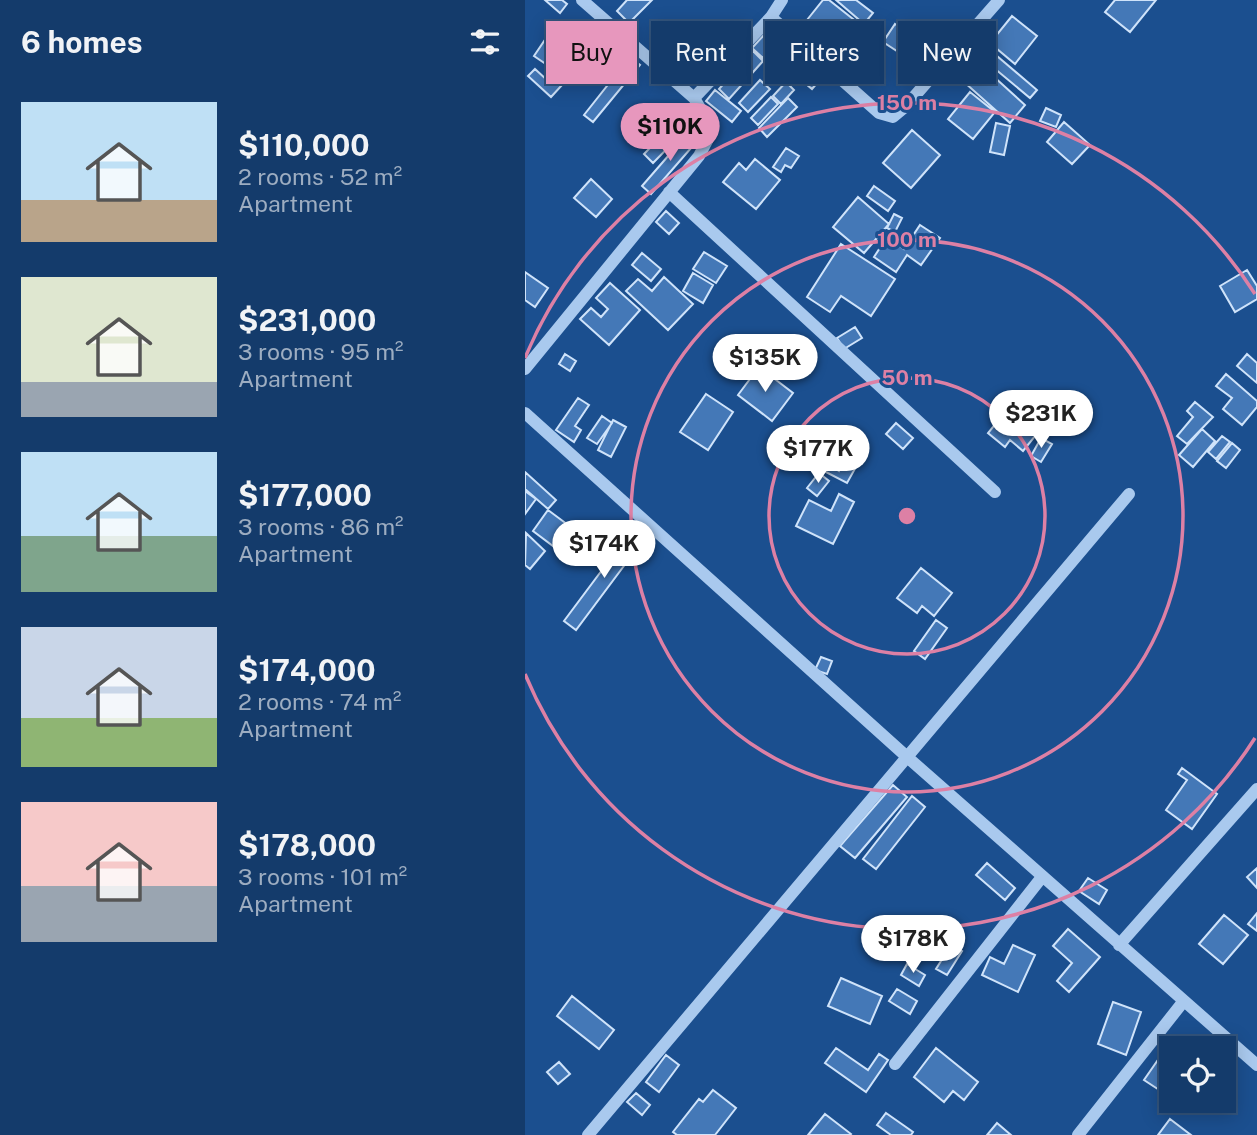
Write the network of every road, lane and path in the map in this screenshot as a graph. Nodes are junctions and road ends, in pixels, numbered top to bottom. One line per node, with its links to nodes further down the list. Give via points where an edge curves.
1 (582, 0): 5 (street)
2 (782, 0): 4 (street)
3 (999, 0): 4 (street, via 893,117 879,113)
4 (771, 17): 5 (street)
5 (694, 98): 6 (street, via 709,123 709,137)
6 (669, 192): 7 (street); 9 (street)
7 (525, 369)
8 (525, 413): 11 (street)
9 (995, 492)
10 (1129, 494): 11 (street)
11 (906, 756): 13 (street); 18 (street)
12 (1257, 789): 14 (street)
13 (1042, 877): 14 (street); 16 (street)
14 (1119, 945): 15 (street)
15 (1183, 1002): 17 (street); 19 (street)
16 (895, 1065)
17 (1257, 1065)
18 (588, 1135)
19 (1077, 1135)

